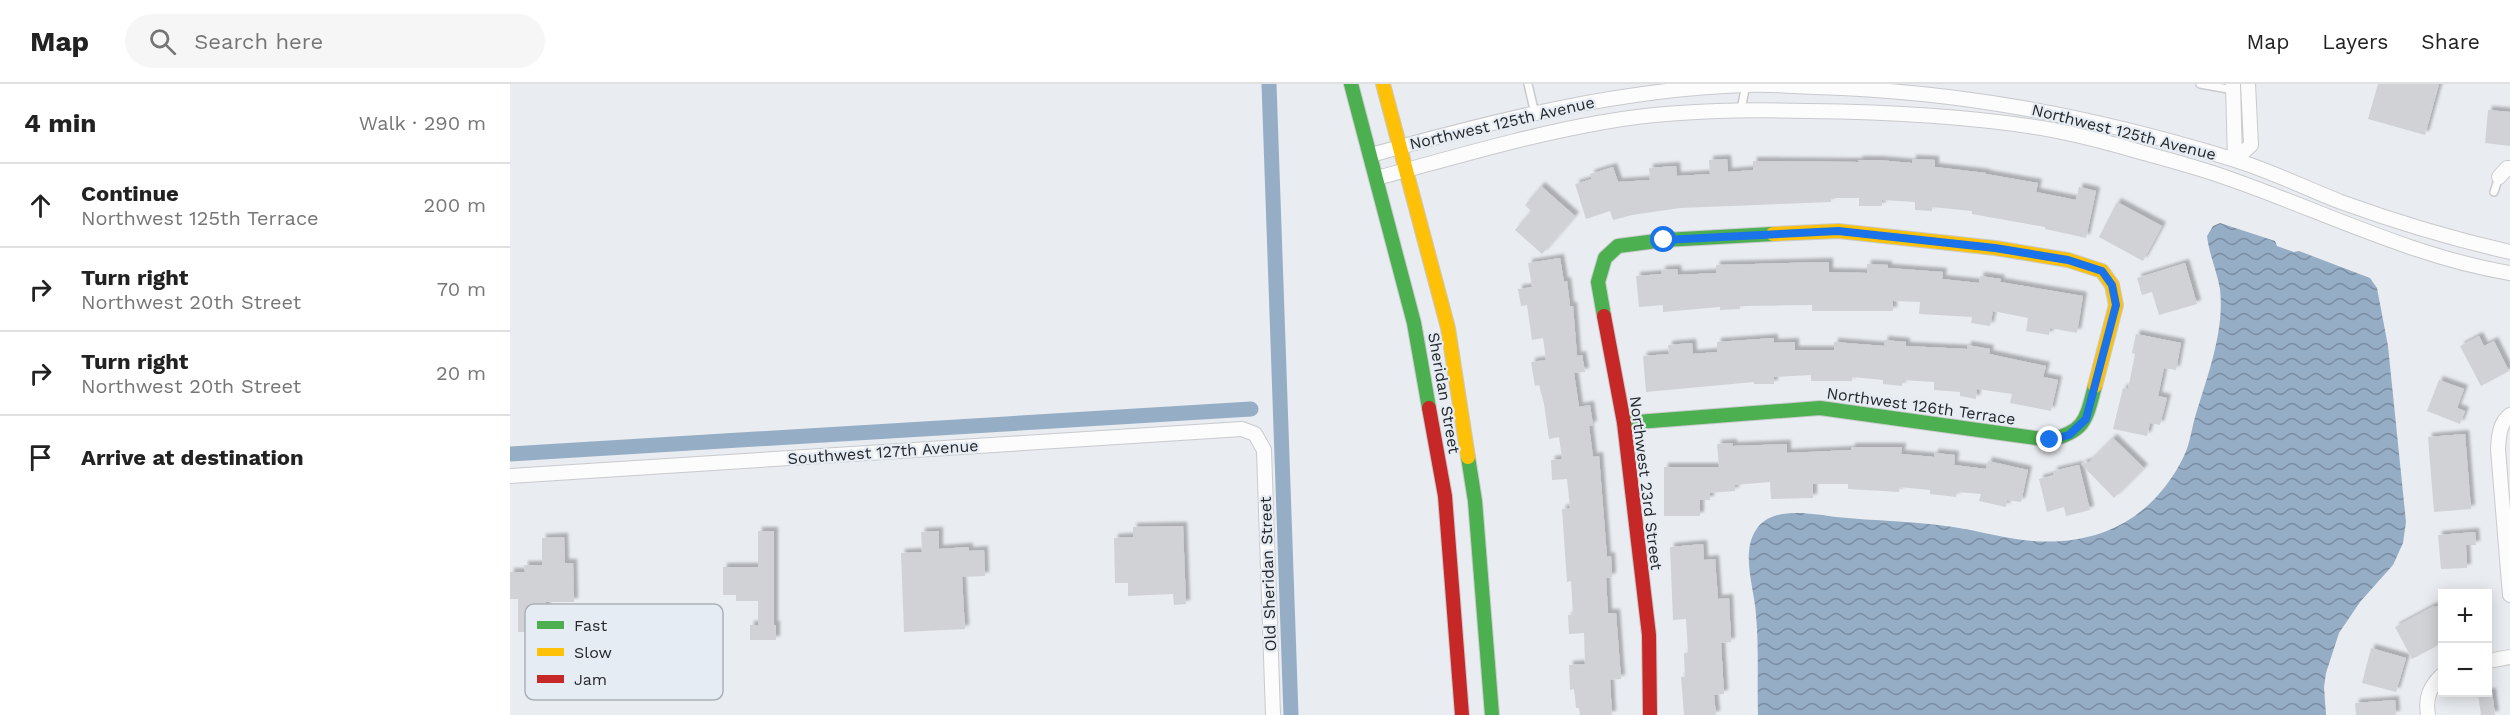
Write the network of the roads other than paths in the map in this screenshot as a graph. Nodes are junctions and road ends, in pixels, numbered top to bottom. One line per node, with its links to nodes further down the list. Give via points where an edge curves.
1 (1351, 84): 11 (street, Sheridan Street)
2 (1383, 84): 10 (street, Sheridan Street)
3 (1528, 84): 9 (lane)
4 (1746, 84): 8 (lane); 9 (street, Northwest 125th Avenue, via 1602,100); 12 (street, Northwest 125th Avenue, via 1883,89 1966,98 2052,112)
5 (2200, 84): 6 (lane)
6 (2233, 87): 7 (lane); 12 (street)
7 (2248, 88): 12 (street, via 2251,145)
8 (1741, 109): 13 (street, Northwest 125th Avenue, via 1605,121); 16 (street, Northwest 125th Avenue, via 1883,112 2053,130)
9 (1535, 114): 10 (street, Northwest 125th Avenue)
10 (1401, 147): 11 (street, Northwest 125th Avenue); 13 (street, Sheridan Street)
11 (1371, 155): 15 (street, Sheridan Street)
12 (2235, 160): 16 (lane); 18 (street, Northwest 125th Avenue, via 2422,229)
13 (1407, 170): 15 (street, Northwest 125th Avenue); 31 (street, Sheridan Street, via 1448,328 1475,501)
14 (2504, 172): 17 (lane)
15 (1377, 178): 30 (street, Sheridan Street, via 1414,323 1445,496)
16 (2232, 179): 19 (street, Northwest 125th Avenue, via 2395,241)
17 (2494, 192)
18 (2510, 252)
19 (2510, 273)
20 (2508, 417): 25 (street, via 2499,432 2498,449)
21 (1624, 423): 23 (street, Northwest 126th Terrace, via 1820,408 2050,440); 23 (street, Northwest 23rd Street, via 1598,282 1605,258 1618,246 1838,231 1995,248 2068,260 2102,271 2112,285 2116,305 2086,419); 32 (street, Northwest 23rd Street, via 1649,635)
22 (1255, 434): 24 (street, Southwest 127th Avenue, via 1242,429); 29 (street, Old Sheridan Street, via 1264,450)
23 (2069, 435)
24 (510, 476)
25 (2510, 596)
26 (2510, 657): 27 (street)
27 (2492, 660)
28 (2438, 679): 33 (street, via 2430,687)
29 (1273, 715)
30 (1462, 715)
31 (1492, 715)
32 (1650, 715)
33 (2428, 715)

